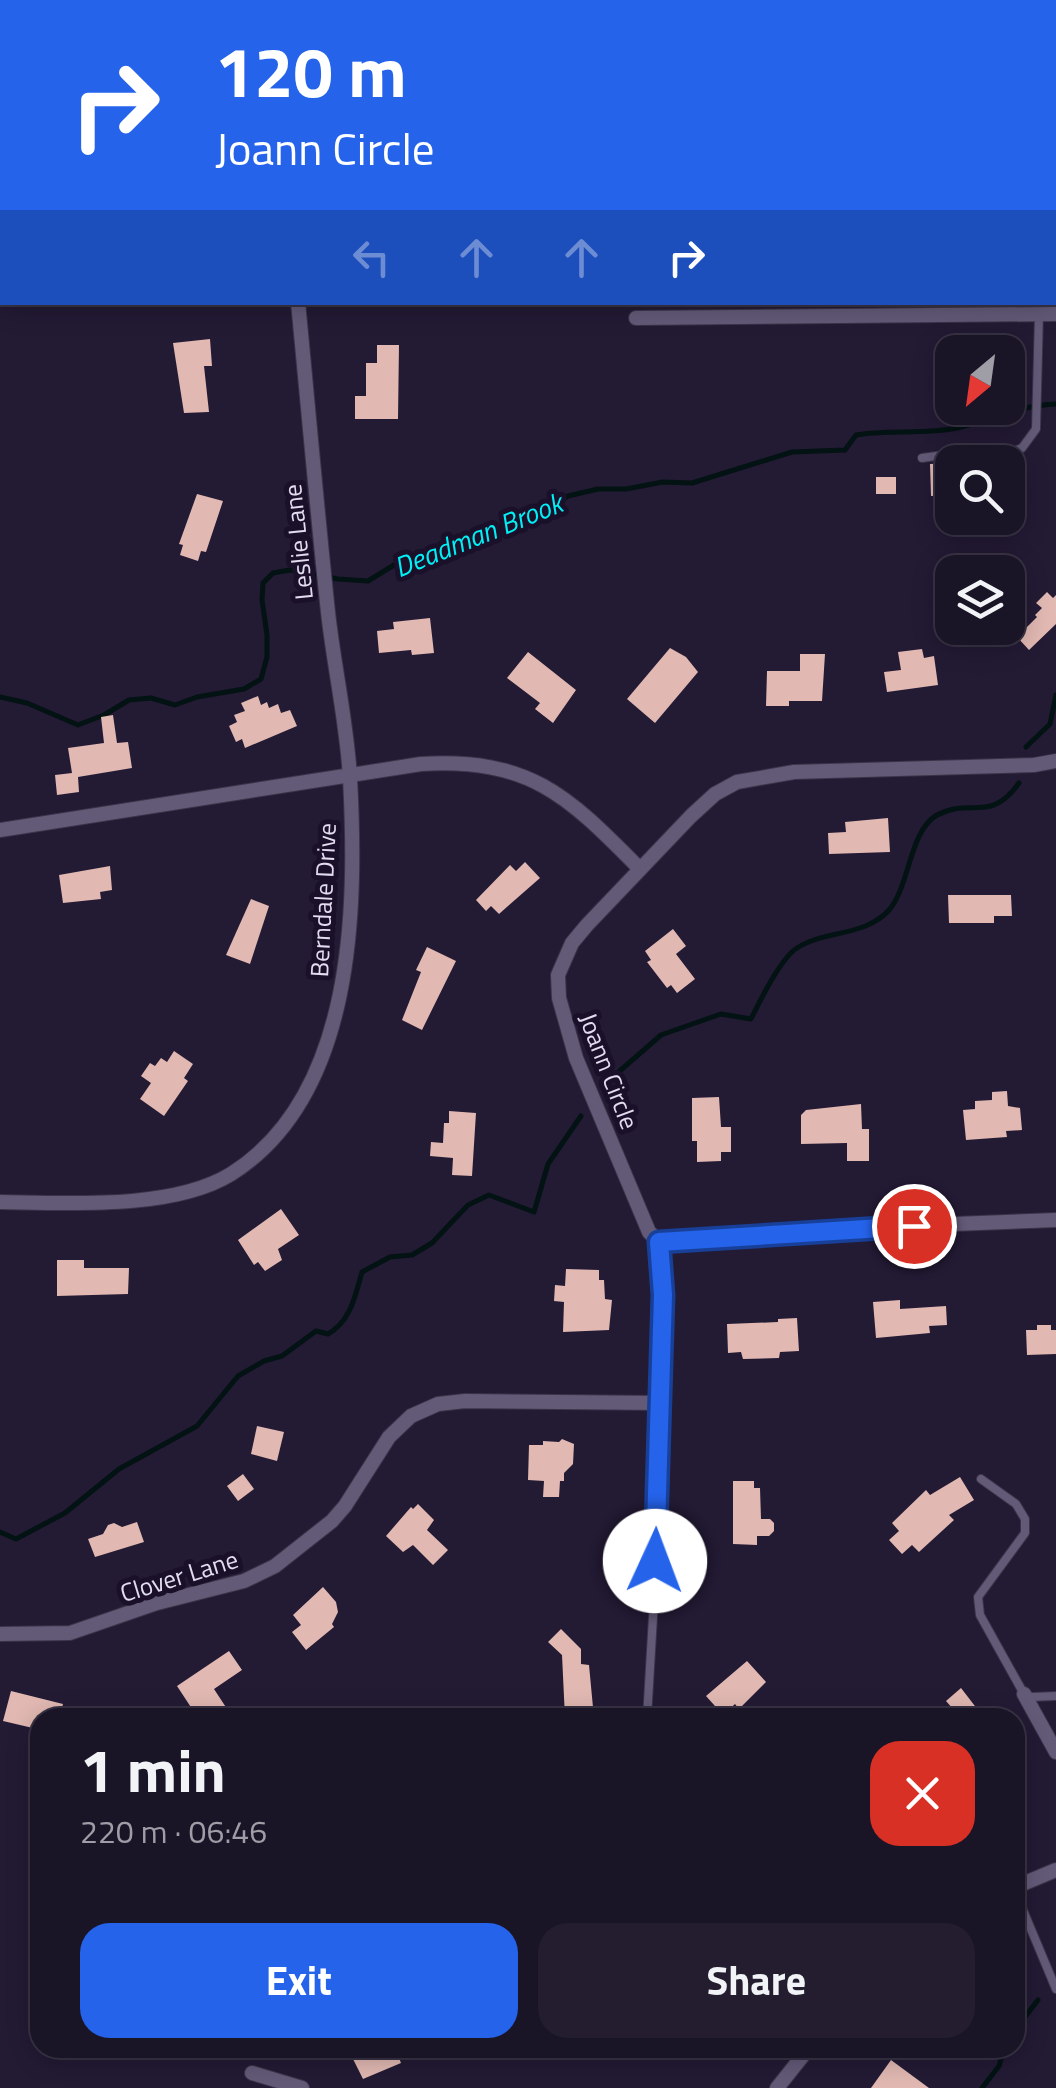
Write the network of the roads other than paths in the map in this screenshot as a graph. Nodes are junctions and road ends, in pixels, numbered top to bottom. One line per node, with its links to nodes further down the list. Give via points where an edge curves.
1 (298, 305): 7 (street, Leslie Lane)
2 (1039, 314): 3 (street); 4 (street); 5 (lane, via 1036,429 1022,448 994,458)
3 (1056, 314)
4 (636, 318)
5 (922, 458)
6 (1056, 760): 9 (street, Joann Circle, via 758,776 715,794)
7 (350, 776): 8 (street); 9 (street, via 461,762 524,775 580,810); 10 (street, Berndale Drive, via 346,970 311,1082 275,1137 230,1174 180,1192 91,1204)
8 (0, 830)
9 (638, 867): 12 (street, Joann Circle, via 572,943 558,975 559,998 576,1058 649,1232)
10 (0, 1202)
11 (1056, 1220): 12 (street)
12 (659, 1242): 13 (street)
13 (660, 1403): 15 (street); 16 (street, Clover Lane, via 438,1404 411,1416 389,1437 346,1506 275,1566 70,1633)
14 (981, 1479): 17 (lane, via 1016,1504 1025,1520 1025,1533 978,1605)
15 (654, 1600): 19 (lane)
16 (0, 1634)
17 (1024, 1694): 18 (lane); 20 (street)
18 (1056, 1696)
19 (648, 1708)
20 (1056, 1752)
21 (1056, 1870): 22 (street)
22 (1025, 1884)
23 (1025, 1914): 24 (lane)
24 (1056, 1990)
25 (801, 2058): 28 (street)
26 (252, 2073): 27 (street)
27 (302, 2088)
28 (777, 2088)

